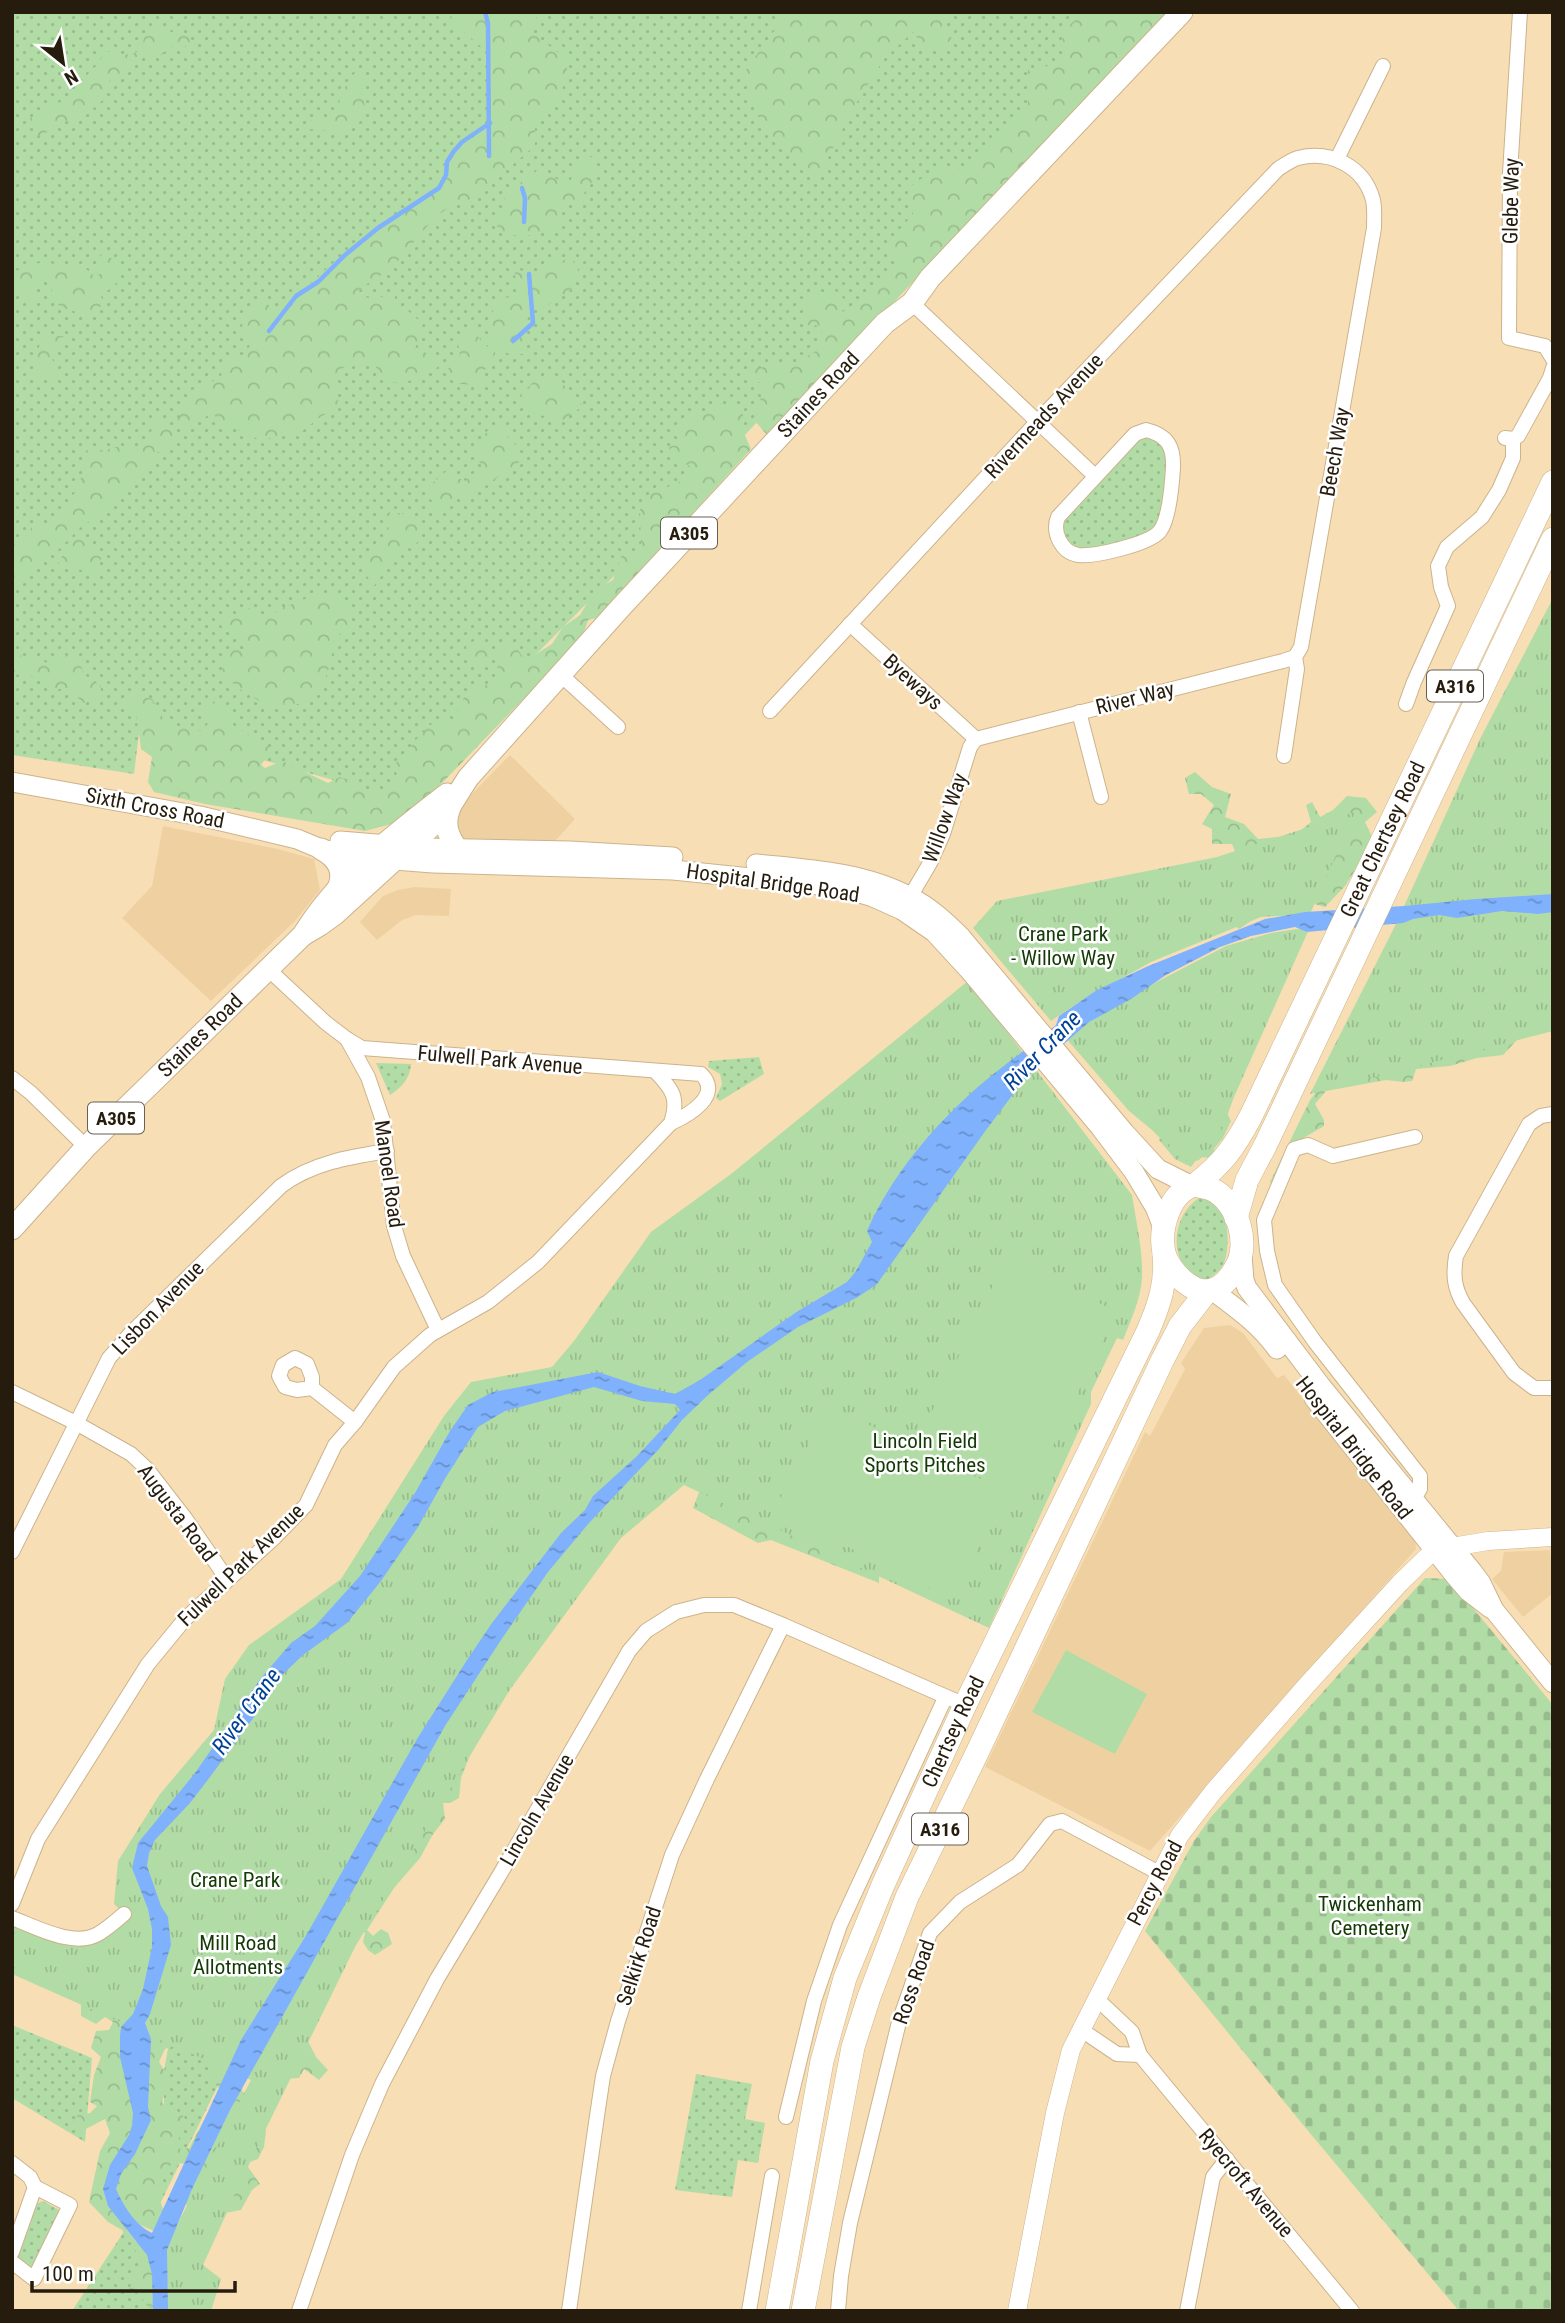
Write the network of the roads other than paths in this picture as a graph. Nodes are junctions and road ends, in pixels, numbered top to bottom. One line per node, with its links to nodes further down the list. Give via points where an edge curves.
1 (1182, 12): 5 (main road, Staines Road / A305, via 948,258)
2 (1520, 12): 6 (street, Glebe Way, via 1510,173 1509,338 1545,346)
3 (1383, 65): 4 (street)
4 (1337, 159): 8 (street, Rivermeads Avenue, via 1316,155 1295,159 1278,169); 13 (street, Beech Way, via 1364,181 1372,198 1374,228 1301,647)
5 (912, 303): 8 (street); 14 (main road, Staines Road / A305, via 884,323)
6 (1553, 359)
7 (1553, 368): 15 (street, via 1518,436 1509,438 1513,458 1499,490 1482,517 1447,547 1438,566 1448,606)
8 (1038, 421): 9 (street); 12 (street, Rivermeads Avenue)
9 (1095, 476): 9 (street, via 1135,434 1146,430 1168,440 1173,469 1159,533 1131,546 1083,555 1066,550 1058,538 1058,517)
10 (1553, 482): 43 (highway, Great Chertsey Road / A316, via 1234,1147)
11 (1553, 539): 44 (highway, Great Chertsey Road / A316, via 1247,1180)
12 (850, 624): 16 (street, Rivermeads Avenue); 19 (street, Byeways)
13 (1295, 656): 17 (street, River Way); 20 (street, Beech Way)
14 (561, 675): 18 (street); 22 (main road, Staines Road / A305)
15 (1406, 705)
16 (769, 710)
17 (1079, 712): 19 (street, River Way); 23 (street)
18 (618, 727)
19 (975, 739): 31 (street, Willow Way, via 943,834)
20 (1284, 756)
21 (12, 782): 25 (main road, Sixth Cross Road, via 200,816)
22 (463, 783): 24 (main road, Staines Road / A305); 28 (main road, Staines Road / A305)
23 (1101, 797)
24 (451, 805): 27 (main road, via 446,827); 28 (main road, Staines Road / A305)
25 (297, 839): 26 (main road, Sixth Cross Road); 28 (main road, Sixth Cross Road)
26 (321, 849): 28 (main road, Sixth Cross Road); 30 (main road, via 340,867)
27 (458, 850): 28 (main road, Hospital Bridge Road); 29 (main road, Hospital Bridge Road)
28 (388, 853): 29 (main road, Hospital Bridge Road); 30 (main road, Staines Road / A305); 32 (main road, Staines Road / A305, via 334,915)
29 (570, 858): 31 (main road, Hospital Bridge Road, via 839,887)
30 (338, 888): 32 (main road, Staines Road / A305)
31 (906, 903): 35 (main road, Hospital Bridge Road, via 974,965)
32 (303, 935): 33 (main road, Staines Road / A305)
33 (268, 969): 34 (street, Manoel Road); 41 (main road, Staines Road / A305)
34 (347, 1039): 36 (street, Fulwell Park Avenue, via 362,1048); 42 (street, Manoel Road, via 377,1100)
35 (1064, 1071): 43 (main road, Hospital Bridge Road, via 1158,1169); 46 (main road, Hospital Bridge Road, via 1141,1181)
36 (656, 1072): 39 (street, via 674,1096); 39 (street, Fulwell Park Avenue, via 701,1074 710,1089 707,1097)
37 (12, 1078): 41 (street)
38 (1553, 1114): 54 (street, via 1529,1124 1456,1256 1453,1275 1463,1303 1514,1373 1534,1388)
39 (671, 1123): 50 (street, Fulwell Park Avenue, via 538,1262 488,1302)
40 (1415, 1137): 51 (street, via 1333,1156 1308,1144 1294,1149 1264,1220 1267,1251 1275,1286)
41 (86, 1147): 45 (main road, Staines Road / A305)
42 (387, 1151): 50 (street, Manoel Road, via 394,1226 403,1256); 57 (street, Lisbon Avenue, via 315,1167 281,1186 109,1358)
43 (1193, 1186): 44 (highway, A316, via 1211,1189 1226,1200); 46 (highway, A316, via 1172,1203)
44 (1236, 1218): 48 (highway, A316)
45 (12, 1229)
46 (1164, 1230): 47 (highway, A316)
47 (1164, 1254): 49 (highway, via 1179,1278); 65 (highway, Chertsey Road / A316, via 1163,1289 1148,1331)
48 (1242, 1255): 49 (highway, A316, via 1225,1282); 52 (main road, Hospital Bridge Road, via 1247,1288)
49 (1209, 1291): 52 (main road, Hospital Bridge Road, via 1237,1308); 84 (highway, Chertsey Road / A316, via 1180,1326 1162,1362 907,1896 853,2048)
50 (438, 1329): 56 (street, Fulwell Park Avenue, via 394,1367)
51 (1315, 1342): 52 (street, Hospital Bridge Road); 58 (street, Hospital Bridge Road, via 1420,1476)
52 (1292, 1359): 58 (main road, Hospital Bridge Road); 60 (main road, Hospital Bridge Road)
53 (312, 1388): 56 (street)
54 (1553, 1388)
55 (12, 1392): 57 (street, Augusta Road)
56 (355, 1422): 62 (street, Fulwell Park Avenue, via 335,1445 306,1505)
57 (76, 1423): 61 (street, Lisbon Avenue); 62 (street, Augusta Road, via 131,1454 147,1469)
58 (1414, 1499): 60 (main road, Hospital Bridge Road)
59 (1553, 1538): 60 (street)
60 (1443, 1548): 64 (main road, Hospital Bridge Road, via 1468,1591 1494,1610); 66 (street, Percy Road, via 1400,1583 1213,1793 1180,1835)
61 (12, 1552)
62 (227, 1579): 67 (street, Fulwell Park Avenue, via 185,1619 148,1664 38,1839)
63 (783, 1625): 65 (street, Lincoln Avenue); 80 (street, Lincoln Avenue, via 734,1605 704,1605 676,1612 646,1631 629,1651 437,1979 382,2084 352,2155); 81 (street, Selkirk Road, via 672,1855 618,2021 603,2076)
64 (1553, 1683)
65 (955, 1701): 73 (street, Chertsey Road, via 840,1925 814,2001); 83 (highway, Chertsey Road / A316, via 845,1978 822,2061)
66 (1159, 1873): 70 (street, Percy Road); 85 (street, Ross Road, via 1062,1821 1050,1824 1018,1865 960,1902 930,1933 899,2022 850,2223)
67 (12, 1904)
68 (124, 1914): 69 (street, via 84,1940)
69 (12, 1918)
70 (1096, 1998): 71 (street, Percy Road); 72 (street, Ryecroft Avenue, via 1132,2032)
71 (1080, 2029): 72 (street, via 1117,2054); 86 (street, Percy Road, via 1061,2085)
72 (1140, 2055): 74 (street, Ryecroft Avenue)
73 (786, 2117)
74 (1227, 2159): 87 (street, via 1213,2177); 88 (street, Ryecroft Avenue)
75 (12, 2163): 77 (street)
76 (772, 2176): 82 (street)
77 (35, 2187): 78 (street); 79 (street, via 70,2205 34,2279)
78 (12, 2252)
79 (12, 2262)
80 (299, 2311)
81 (569, 2311)
82 (749, 2311)
83 (777, 2311)
84 (803, 2311)
85 (838, 2311)
86 (1017, 2311)
87 (1187, 2311)
88 (1352, 2311)

